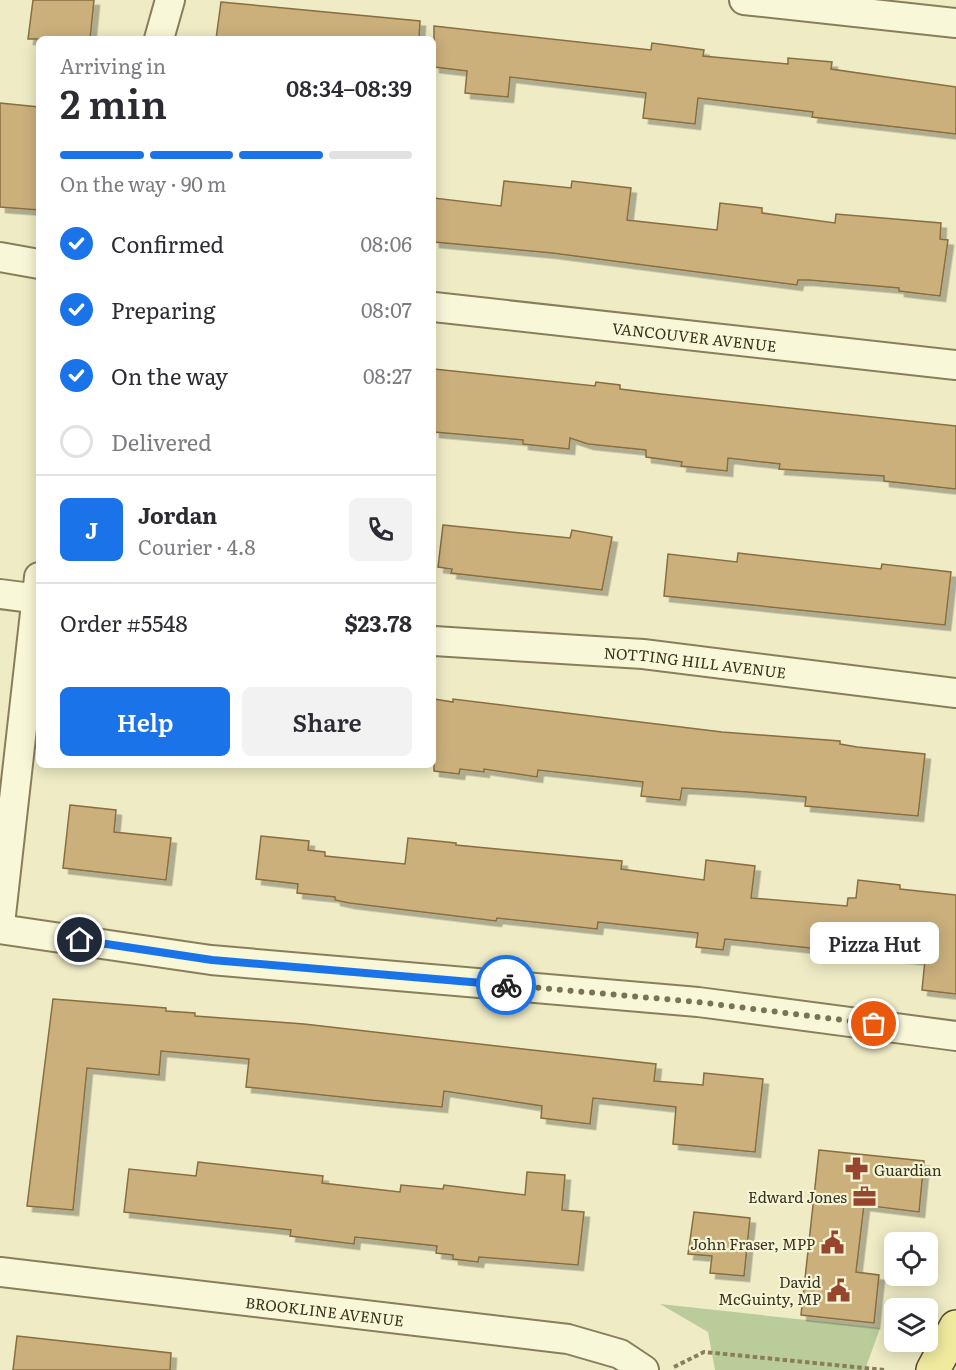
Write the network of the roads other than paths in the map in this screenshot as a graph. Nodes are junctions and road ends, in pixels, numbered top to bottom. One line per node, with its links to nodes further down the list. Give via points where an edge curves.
1 (170, 0): 4 (street)
2 (744, 0): 3 (street)
3 (956, 22)
4 (160, 36)
5 (0, 257): 6 (street)
6 (36, 263)
7 (436, 307): 8 (street, VANCOUVER AVENUE)
8 (956, 365)
9 (36, 591): 10 (street)
10 (0, 594)
11 (36, 609): 14 (street)
12 (436, 641): 13 (street, NOTTING HILL AVENUE, via 644,654)
13 (956, 693)
14 (0, 924)
15 (0, 928): 16 (street, via 212,960 698,1002)
16 (956, 1036)
17 (0, 1272): 19 (street, BROOKLINE AVENUE, via 568,1339 620,1354)
18 (956, 1327): 20 (main road)
19 (644, 1370)
20 (933, 1370)

